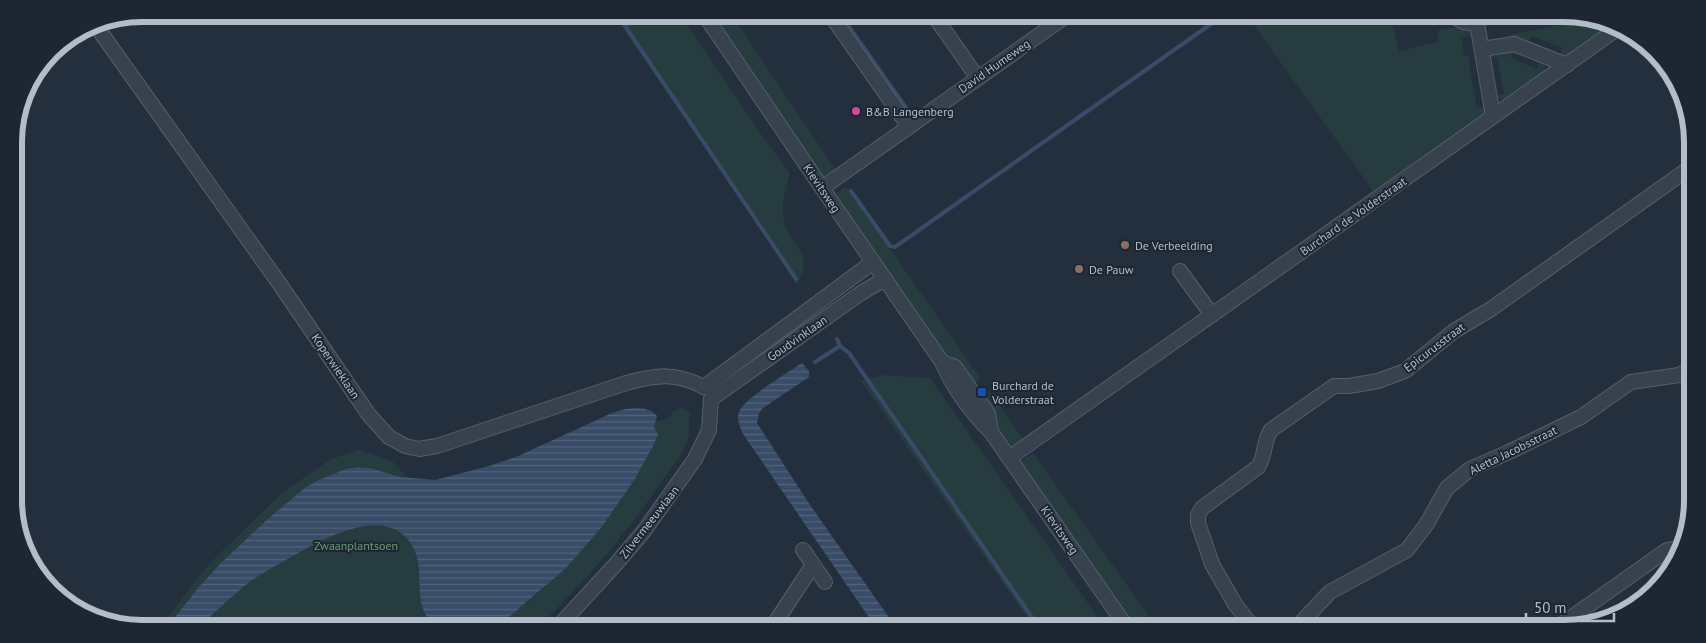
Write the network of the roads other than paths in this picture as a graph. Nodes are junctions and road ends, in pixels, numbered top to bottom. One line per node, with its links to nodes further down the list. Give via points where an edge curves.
1 (709, 22): 14 (street, Kievitsweg)
2 (836, 22): 12 (street)
3 (939, 22): 10 (street)
4 (1057, 22): 10 (street, David Humeweg)
5 (1479, 22): 8 (street)
6 (100, 31): 20 (street, Koperwieklaan, via 369,415 389,437 412,448 437,446 655,376 690,380)
7 (1612, 33): 9 (street, Burchard de Volderstraat)
8 (1482, 50): 9 (street, via 1514,44); 11 (street)
9 (1566, 65): 11 (street, Burchard de Volderstraat)
10 (977, 77): 12 (street, David Humeweg)
11 (1493, 116): 18 (street, Burchard de Volderstraat)
12 (909, 127): 14 (street, David Humeweg)
13 (1684, 172): 29 (street, Epicurusstraat, via 1491,309 1454,331 1404,371 1378,380 1334,386 1272,430 1267,436 1258,467 1202,508 1198,515 1212,564)
14 (822, 188): 15 (street, Kievitsweg)
15 (873, 262): 17 (street, Kievitsweg); 20 (street, Goudvinklaan)
16 (1180, 271): 18 (street)
17 (884, 278): 20 (street, Goudvinklaan); 21 (street, Kievitsweg, via 980,421)
18 (1212, 315): 21 (street, Burchard de Volderstraat)
19 (1684, 372): 30 (street, Aletta Jacobsstraat, via 1631,382 1581,417 1470,469 1448,488 1407,550 1330,592)
20 (708, 393): 26 (street, Zilvermeeuwlaan, via 709,430 704,444 644,531)
21 (1009, 458): 28 (street, Kievitsweg)
22 (1673, 549): 31 (street)
23 (803, 550): 24 (street)
24 (813, 565): 25 (street); 27 (street)
25 (825, 582)
26 (564, 620)
27 (777, 620)
28 (1122, 620)
29 (1247, 620)
30 (1304, 620)
31 (1568, 620)

